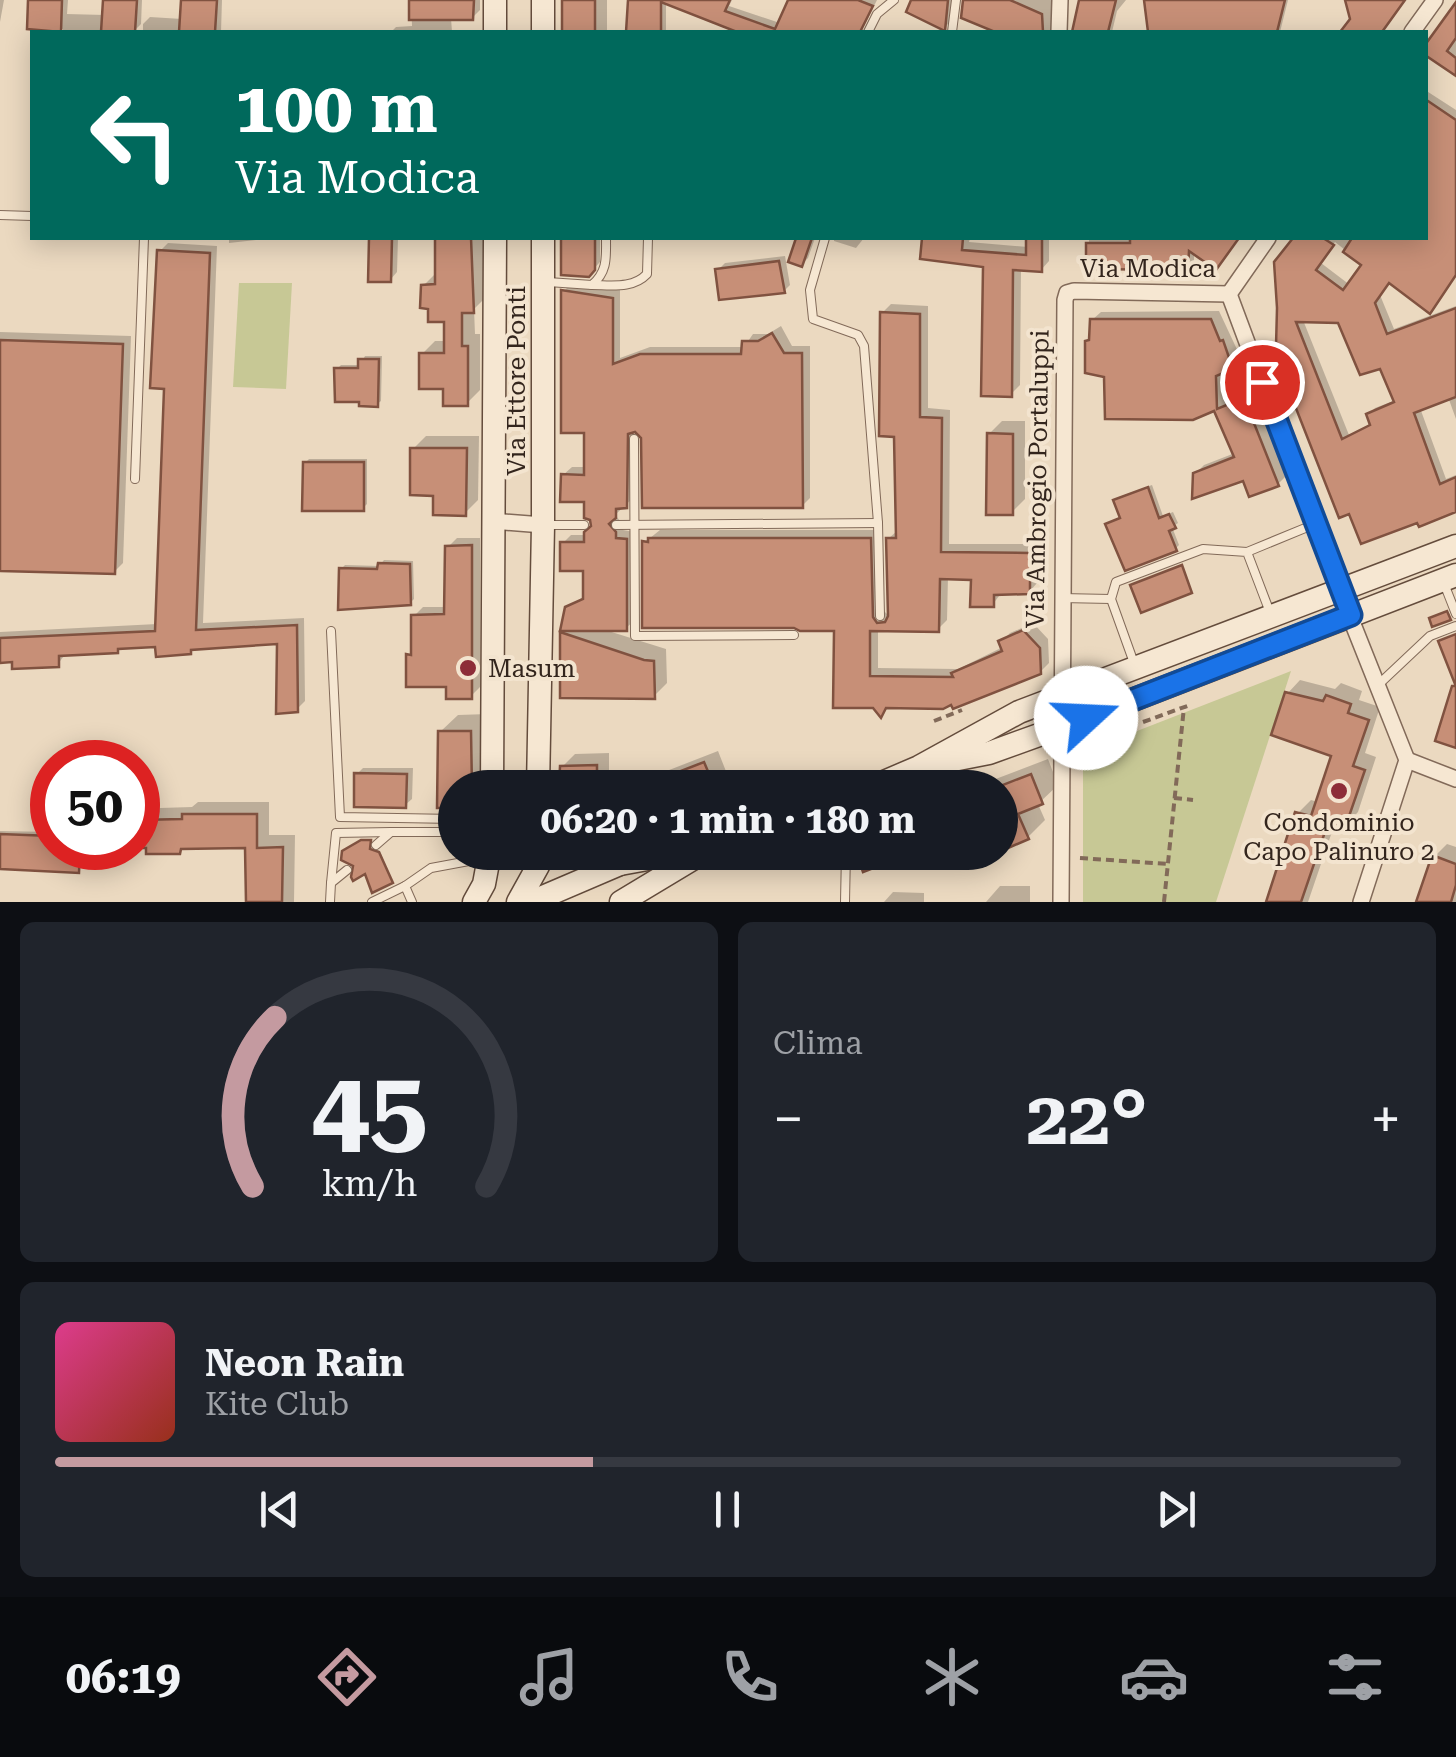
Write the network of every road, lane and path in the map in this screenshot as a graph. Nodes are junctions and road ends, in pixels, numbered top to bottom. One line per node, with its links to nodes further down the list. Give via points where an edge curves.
1 (495, 0): 7 (main road)
2 (543, 0): 8 (main road)
3 (894, 0): 9 (lane)
4 (956, 0): 10 (lane)
5 (1060, 0): 11 (street)
6 (1435, 0): 12 (street)
7 (495, 30)
8 (544, 30)
9 (869, 30)
10 (952, 30)
11 (1060, 30)
12 (1413, 30)
13 (0, 215): 14 (lane)
14 (30, 216)
15 (144, 240): 27 (lane)
16 (495, 240): 28 (main road, Via Ettore Ponti)
17 (544, 240): 22 (main road, Via Ettore Ponti)
18 (606, 240): 23 (lane, via 605,267)
19 (648, 240): 23 (lane, via 647,274 640,281)
20 (824, 240): 29 (lane, via 810,290 813,319 858,334 864,346)
21 (1267, 240): 25 (street, Via Modica)
22 (543, 282): 23 (lane); 30 (main road, Via Ettore Ponti)
23 (592, 285)
24 (1067, 293): 25 (street, Via Modica); 39 (street, Via Ambrogio Portaluppi)
25 (1229, 294): 34 (street, Via Modica)
26 (634, 439): 33 (lane)
27 (135, 479)
28 (492, 522): 30 (street); 57 (main road, Via Ettore Ponti)
29 (878, 523): 33 (lane); 44 (lane)
30 (544, 524): 31 (lane); 58 (main road, Via Ettore Ponti)
31 (584, 524)
32 (616, 524): 33 (lane)
33 (634, 524): 47 (lane, via 635,636)
34 (1316, 524): 36 (lane); 38 (street, Via Modica)
35 (1456, 546): 38 (main road)
36 (1247, 552): 40 (lane, via 1203,549 1116,582); 42 (lane)
37 (1449, 577): 41 (lane); 43 (main road)
38 (1339, 589): 42 (main road); 43 (street, Via Modica)
39 (1061, 598): 40 (lane); 50 (street, Via Ambrogio Portaluppi)
40 (1111, 599): 48 (lane)
41 (1456, 614)
42 (1271, 615): 48 (main road)
43 (1351, 615): 49 (street, Via Modica); 54 (main road)
44 (880, 616)
45 (1456, 626): 49 (lane, via 1430,636)
46 (332, 631): 63 (lane, via 340,818)
47 (794, 635)
48 (1136, 668): 50 (main road)
49 (1378, 685): 55 (street, Via Modica)
50 (1060, 697): 54 (street, Via Ambrogio Portaluppi); 56 (main road)
51 (962, 710): 52 (path)
52 (934, 721)
53 (1143, 722): 61 (path, via 1187,706)
54 (1061, 726): 56 (main road); 86 (street, Via Ambrogio Portaluppi)
55 (1407, 760): 60 (street); 88 (street)
56 (920, 767): 59 (main road)
57 (492, 770)
58 (538, 770)
59 (913, 770)
60 (1456, 779)
61 (1174, 798): 62 (path); 68 (path)
62 (1193, 800)
63 (438, 819)
64 (391, 832): 65 (lane); 66 (lane); 76 (lane, via 336,833)
65 (438, 832)
66 (376, 845)
67 (1080, 858): 68 (path)
68 (1168, 864): 87 (path)
69 (438, 866): 77 (lane)
70 (346, 870): 76 (lane)
71 (487, 870): 81 (main road)
72 (536, 870): 82 (main road)
73 (606, 870): 83 (main road)
74 (674, 870): 84 (main road)
75 (846, 870): 85 (lane)
76 (332, 883): 78 (lane)
77 (405, 886): 79 (lane); 80 (lane)
78 (330, 902)
79 (372, 902)
80 (412, 902)
81 (474, 902)
82 (518, 902)
83 (531, 902)
84 (621, 902)
85 (845, 902)
86 (1060, 902)
87 (1164, 902)
88 (1361, 902)

